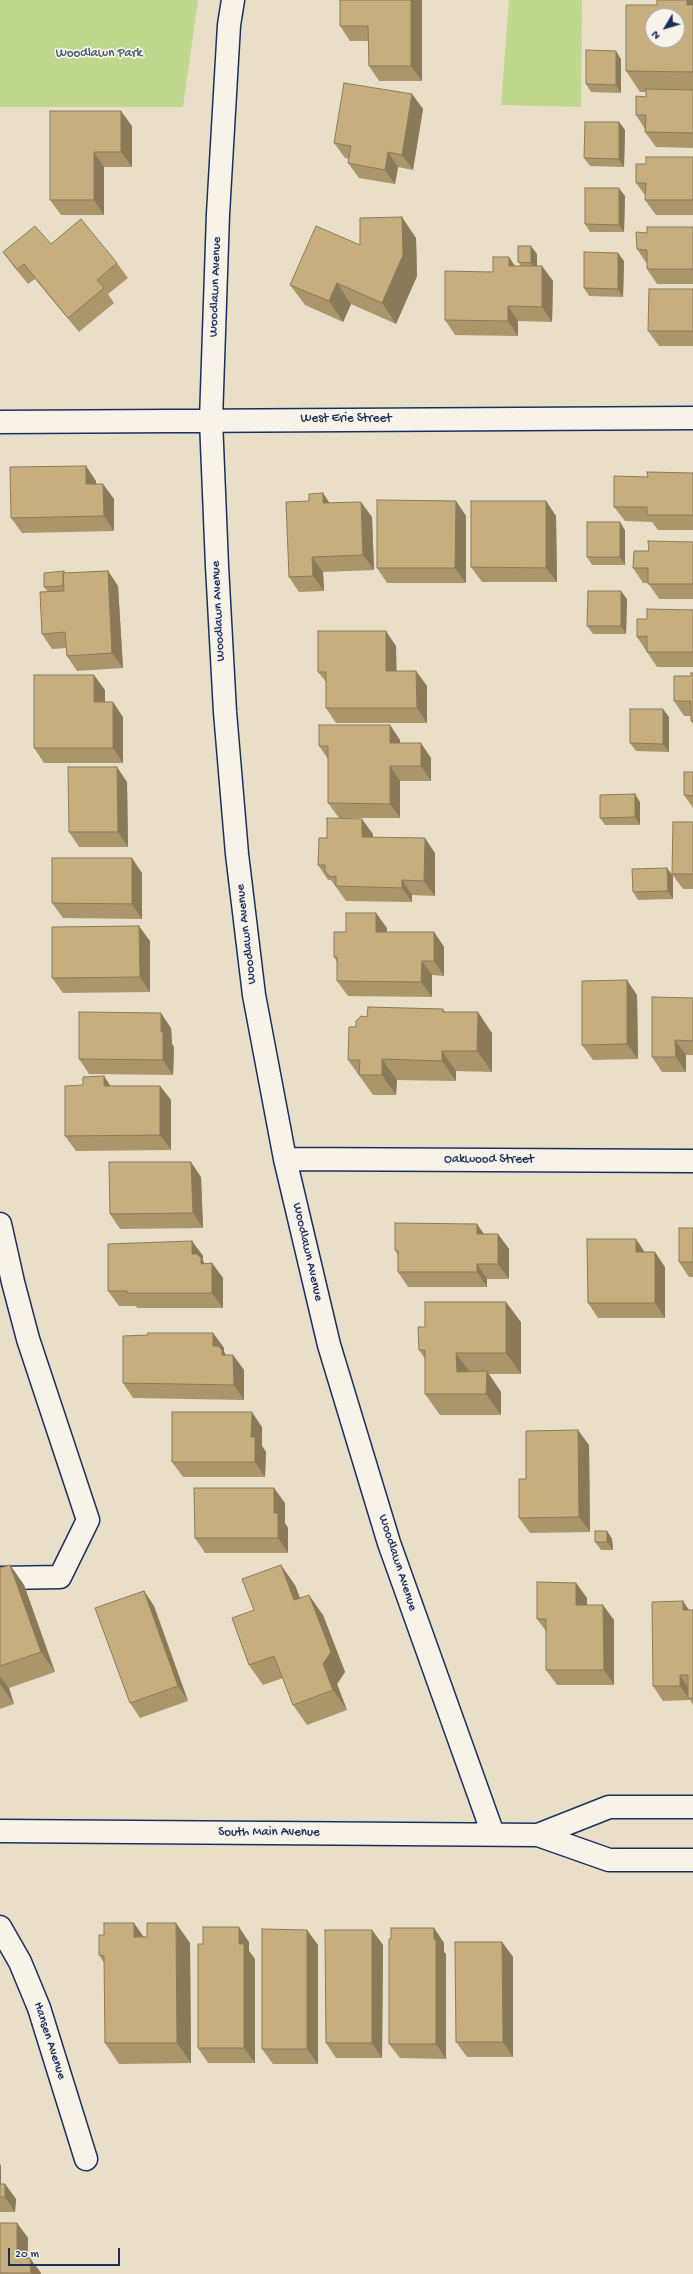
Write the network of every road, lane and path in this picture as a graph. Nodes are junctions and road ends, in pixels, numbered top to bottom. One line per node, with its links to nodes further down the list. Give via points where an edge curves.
1 (233, 0): 3 (street, Woodlawn Avenue, via 229,25 218,214)
2 (693, 418): 3 (street, West Erie Street)
3 (211, 420): 4 (street, West Erie Street); 5 (street, Woodlawn Avenue, via 217,566 237,854 254,995)
4 (0, 422)
5 (285, 1159): 6 (street, Oakwood Street); 11 (street, Woodlawn Avenue, via 329,1344 359,1446 423,1642)
6 (693, 1162)
7 (0, 1224): 8 (street, via 28,1340 88,1520 60,1577)
8 (0, 1578)
9 (693, 1807): 12 (street, South Main Avenue, via 609,1807)
10 (0, 1831): 11 (street, South Main Avenue)
11 (493, 1834): 12 (street, South Main Avenue)
12 (538, 1835): 13 (street, South Main Avenue, via 609,1860)
13 (693, 1860)
14 (0, 1927): 15 (street, Hansen Avenue, via 34,1992)
15 (86, 2159)

